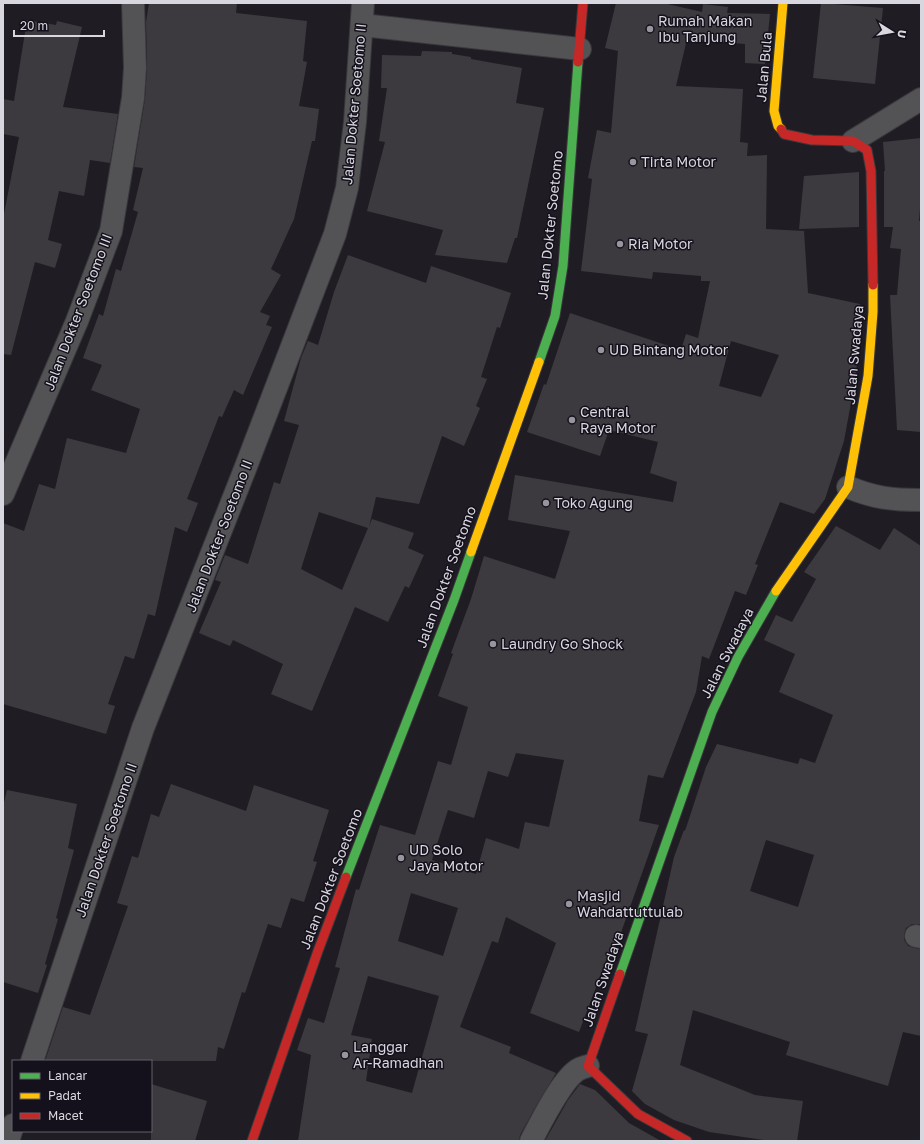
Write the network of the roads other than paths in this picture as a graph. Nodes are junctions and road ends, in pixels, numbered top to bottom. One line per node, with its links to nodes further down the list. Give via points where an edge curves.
1 (134, 3): 10 (street, Jalan Dokter Soetomo III, via 133,98 111,231 77,321)
2 (363, 3): 5 (street, Jalan Dokter Soetomo II)
3 (583, 3): 6 (street, Jalan Dokter Soetomo)
4 (783, 3): 8 (street, Jalan Bula, via 774,111 778,126 784,134 812,140)
5 (362, 25): 6 (street); 12 (street, Jalan Dokter Soetomo II, via 347,188 335,234 143,728)
6 (580, 49): 16 (street, Jalan Dokter Soetomo, via 563,266 555,316 454,600 318,951)
7 (921, 99): 8 (street)
8 (853, 141): 9 (street, Jalan Swadaya, via 867,150 871,171 873,312 862,419)
9 (848, 487): 11 (street, via 885,499); 13 (street, Jalan Swadaya, via 776,590 738,657 712,712)
10 (3, 494)
11 (921, 500)
12 (32, 1060)
13 (588, 1066): 17 (street, via 577,1070 569,1078); 18 (street, via 638,1114)
14 (12, 1128): 15 (street)
15 (8, 1141)
16 (252, 1141)
17 (531, 1141)
18 (687, 1141)

